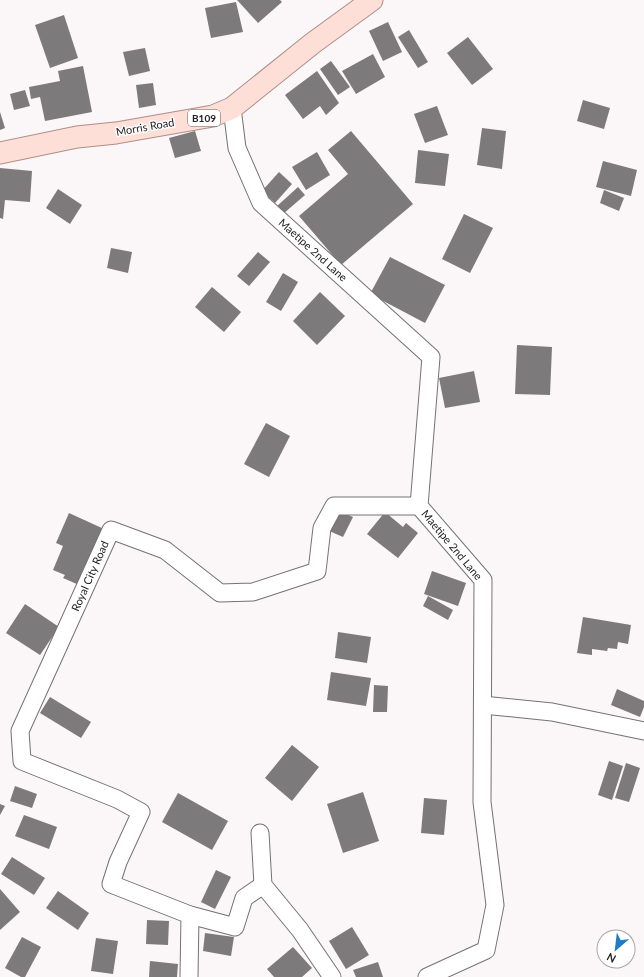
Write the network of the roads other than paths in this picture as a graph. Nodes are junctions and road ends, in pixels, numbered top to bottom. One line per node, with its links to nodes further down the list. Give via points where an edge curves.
1 (372, 0): 2 (main road, Morris Road / B109)
2 (232, 108): 3 (main road, Morris Road / B109, via 213,116 77,137); 4 (street, Maetipe 2nd Lane, via 236,148 261,203 431,357)
3 (0, 153)
4 (419, 506): 5 (street, Maetipe 2nd Lane, via 483,580); 9 (street, Royal City Road, via 334,506 322,528 317,571 253,592 220,593 165,550 111,530 20,731 22,761 117,799 141,812 111,884)
5 (483, 705): 6 (street, via 552,712); 12 (street, Maetipe 2nd Lane, via 482,802 495,905 486,950)
6 (644, 731)
7 (260, 833): 8 (street)
8 (263, 885): 9 (street, via 244,898 235,927); 11 (street, via 300,930)
9 (190, 915): 10 (street)
10 (189, 977)
11 (332, 977)
12 (427, 977)

